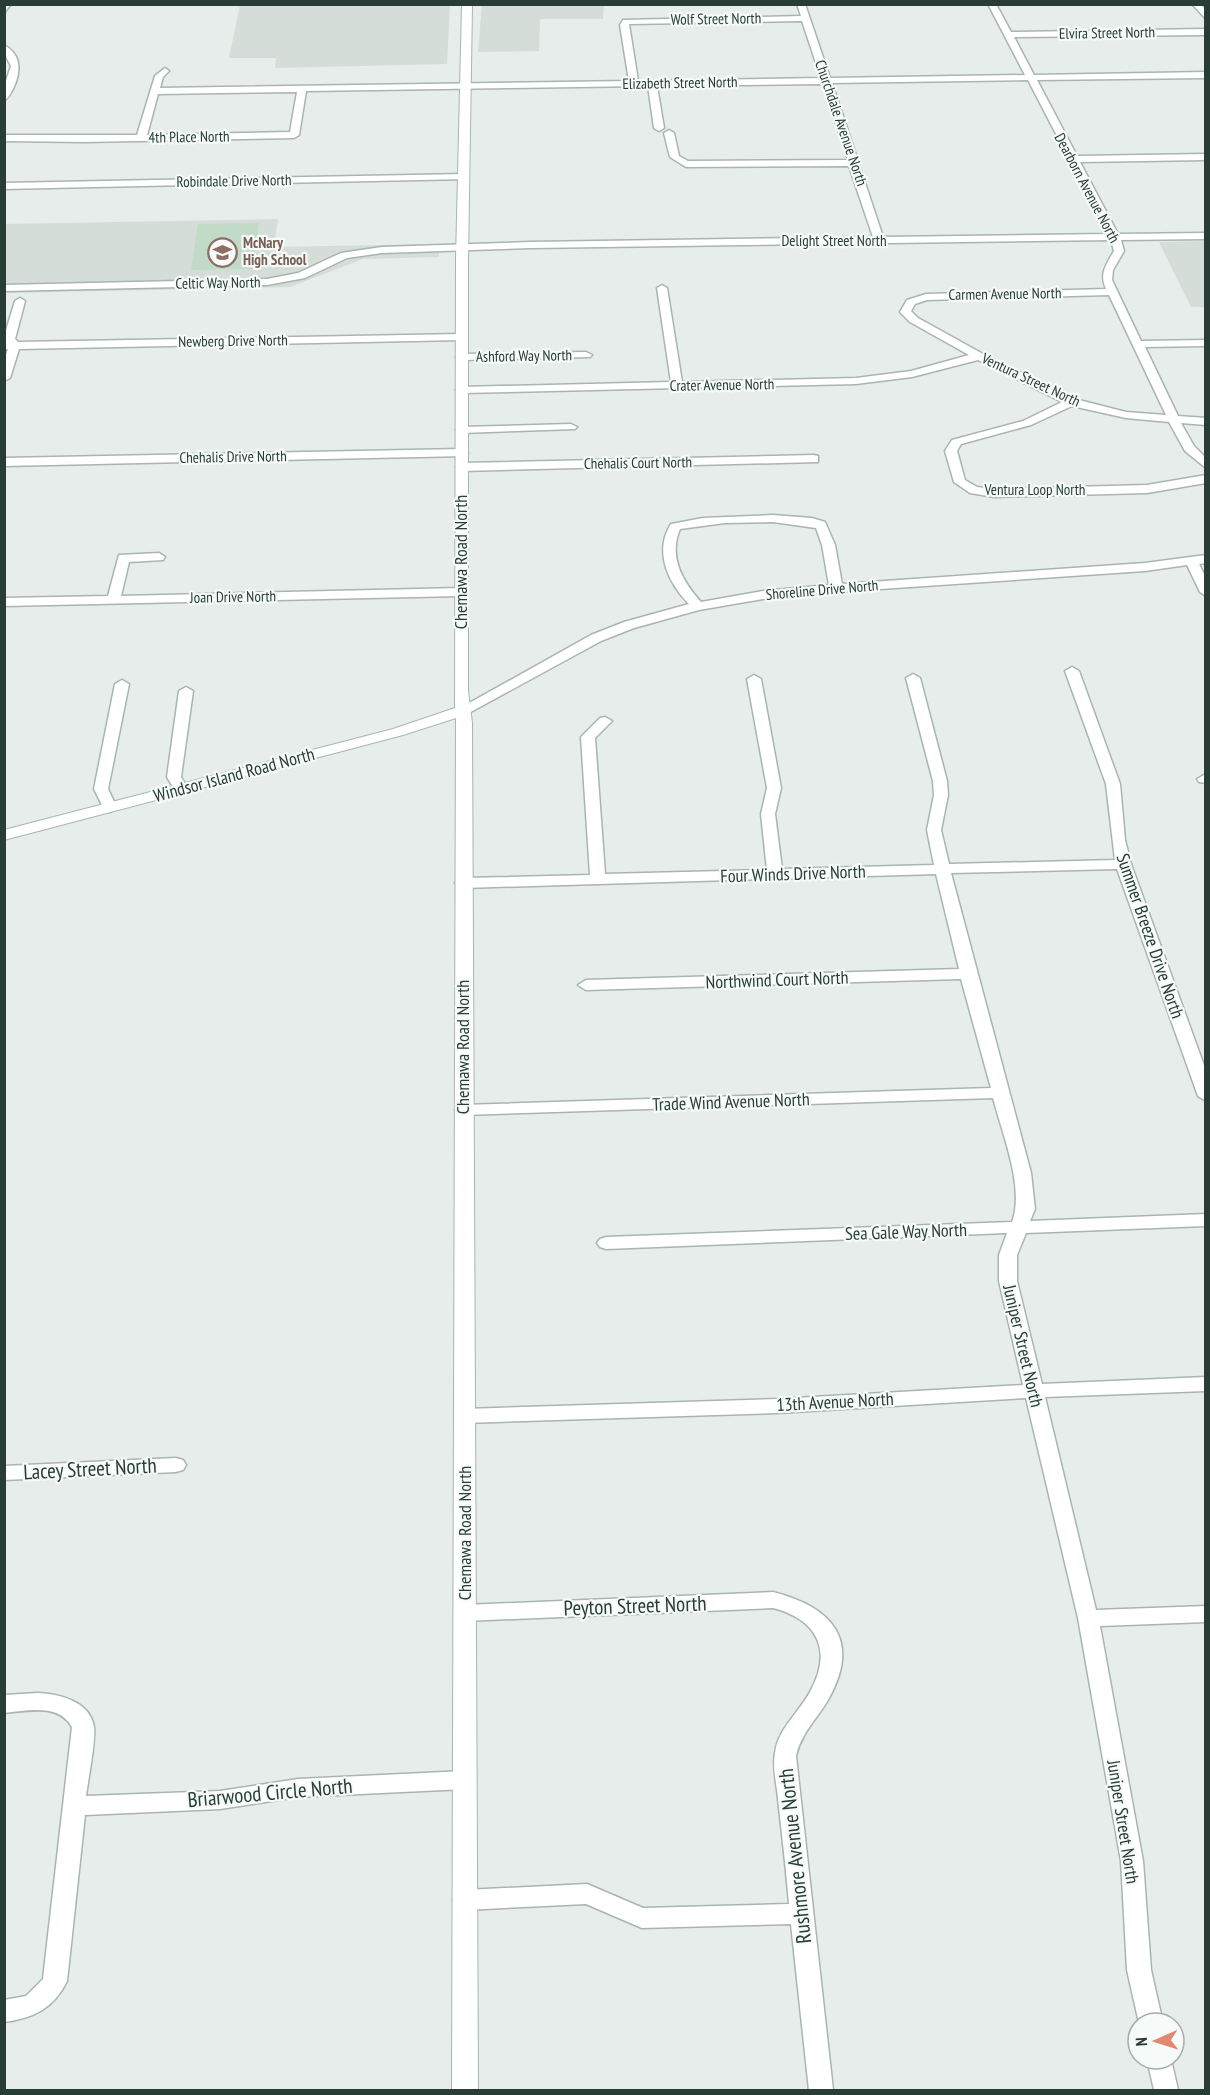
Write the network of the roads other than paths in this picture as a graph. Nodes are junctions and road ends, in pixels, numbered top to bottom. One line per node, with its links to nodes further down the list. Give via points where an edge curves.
1 (7, 4): 6 (street)
2 (467, 4): 18 (street, Chemawa Road North)
3 (801, 4): 8 (street, Churchdale Avenue North)
4 (992, 4): 10 (street, Dearborn Avenue North)
5 (1196, 4): 7 (street)
6 (4, 11)
7 (1206, 17)
8 (806, 18): 15 (street, Churchdale Avenue North); 16 (street, Wolf Street North, via 626,22)
9 (1206, 32): 10 (street, Elvira Street North)
10 (1008, 35): 14 (street, Dearborn Avenue North)
11 (4, 47): 21 (street, via 17,63)
12 (165, 71): 20 (street)
13 (1206, 75): 14 (street, Elizabeth Street North)
14 (1030, 78): 15 (street, Elizabeth Street North); 27 (street, Dearborn Avenue North)
15 (826, 80): 17 (street, Elizabeth Street North); 28 (street, Churchdale Avenue North)
16 (634, 83): 17 (street, Elizabeth Street North); 18 (street, Elizabeth Street North)
17 (652, 83): 22 (street)
18 (464, 86): 19 (street, Elizabeth Street North); 29 (street, Chemawa Road North)
19 (302, 89): 20 (street, Elizabeth Street North); 25 (street, 4th Place North, via 294,135)
20 (154, 91): 25 (street)
21 (4, 98)
22 (659, 128)
23 (669, 133): 28 (street, via 675,157 695,165)
24 (4, 138): 25 (street, 4th Place North)
25 (141, 138)
26 (1206, 157): 27 (street)
27 (1072, 159): 32 (street, Dearborn Avenue North)
28 (855, 163): 33 (street, Churchdale Avenue North)
29 (464, 177): 30 (street, Robindale Drive North); 34 (street, Chemawa Road North)
30 (4, 186)
31 (1206, 236): 32 (street, Delight Street North)
32 (1115, 238): 33 (street, Delight Street North); 37 (street, Dearborn Avenue North, via 1119,251 1107,280)
33 (879, 241): 34 (street, Delight Street North)
34 (463, 248): 35 (street, Celtic Way North, via 356,253 300,276 267,282); 40 (street, Chemawa Road North)
35 (4, 288)
36 (662, 288): 48 (street)
37 (1113, 292): 39 (street, Carmen Avenue North, via 926,297 911,302); 42 (street, Dearborn Avenue North)
38 (20, 301): 43 (street)
39 (905, 312): 45 (street, Ventura Street North)
40 (462, 337): 43 (street, Newberg Drive North); 46 (street, Chemawa Road North)
41 (1206, 342): 42 (street)
42 (1138, 344): 51 (street, Dearborn Avenue North)
43 (10, 346): 47 (street)
44 (586, 355): 46 (street, Ashford Way North)
45 (979, 356): 48 (street, Crater Avenue North, via 872,380); 50 (street, Ventura Street North)
46 (462, 357): 49 (street, Chemawa Road North)
47 (4, 378)
48 (677, 386): 49 (street, Crater Avenue North)
49 (462, 390): 54 (street, Chemawa Road North)
50 (1071, 402): 51 (street, Ventura Street North, via 1126,415); 60 (street, Ventura Loop North, via 1027,423 956,442 951,451 960,482 974,490 993,493 1148,489)
51 (1174, 419): 52 (street, Ventura Street North); 58 (street, Dearborn Avenue North, via 1189,448)
52 (1206, 422)
53 (571, 427): 54 (street)
54 (462, 430): 55 (street, Chemawa Road North)
55 (462, 453): 57 (street, Chehalis Drive North); 59 (street, Chemawa Road North)
56 (814, 459): 59 (street, Chehalis Court North)
57 (4, 462)
58 (1206, 465)
59 (462, 467): 65 (street, Chemawa Road North)
60 (1206, 479)
61 (159, 557): 67 (street, via 123,558)
62 (1206, 559): 63 (street, Shoreline Drive North)
63 (1191, 561): 64 (street, Shoreline Drive North); 66 (street)
64 (836, 588): 69 (street, Shoreline Drive North); 69 (street, via 825,531 813,521 694,520 675,526 670,538 674,574)
65 (461, 592): 67 (street, Joan Drive North); 75 (street, Chemawa Road North)
66 (1206, 592)
67 (114, 600): 68 (street, Joan Drive North)
68 (4, 602)
69 (698, 606): 75 (street, Shoreline Drive North, via 596,638)
70 (1072, 671): 80 (street, Summer Breeze Drive North, via 1113,784)
71 (912, 678): 81 (street, Juniper Street North, via 940,781 934,830)
72 (754, 679): 82 (street, via 774,788 768,814)
73 (123, 684): 78 (street, via 101,789)
74 (186, 691): 77 (street, via 174,777)
75 (462, 711): 77 (street, Windsor Island Road North, via 398,732); 84 (street, Chemawa Road North)
76 (605, 721): 83 (street, via 588,737)
77 (181, 789): 78 (street, Windsor Island Road North)
78 (110, 808): 79 (street, Windsor Island Road North)
79 (4, 835)
80 (1124, 864): 81 (street, Four Winds Drive North); 88 (street, Summer Breeze Drive North)
81 (942, 869): 82 (street, Four Winds Drive North); 85 (street, Juniper Street North)
82 (775, 874): 83 (street, Four Winds Drive North)
83 (598, 879): 84 (street, Four Winds Drive North)
84 (463, 883): 89 (street, Chemawa Road North)
85 (968, 974): 86 (street, Northwind Court North); 87 (street, Juniper Street North)
86 (586, 985)
87 (1000, 1093): 89 (street, Trade Wind Avenue North); 91 (street, Juniper Street North, via 1022,1173 1026,1209)
88 (1206, 1096)
89 (463, 1110): 95 (street, Chemawa Road North)
90 (1206, 1220): 91 (street, Sea Gale Way North)
91 (1018, 1227): 92 (street, Sea Gale Way North); 94 (street, Juniper Street North, via 1008,1255 1008,1281)
92 (606, 1243)
93 (1206, 1384): 94 (street, 13th Avenue North)
94 (1033, 1390): 95 (street, 13th Avenue North, via 777,1406); 101 (street, Juniper Street North)
95 (465, 1416): 99 (street, Chemawa Road North)
96 (177, 1465): 97 (street, Lacey Street North)
97 (4, 1473)
98 (804, 1608): 99 (street, Peyton Street North, via 773,1600); 106 (street, Rushmore Avenue North, via 826,1631 830,1646 827,1681 793,1731 785,1756)
99 (465, 1613): 103 (street, Chemawa Road North)
100 (1206, 1614): 101 (street)
101 (1089, 1618): 108 (street, Juniper Street North, via 1132,1861 1139,1970)
102 (4, 1704): 104 (street, via 56,1703 69,1706 79,1715 83,1726)
103 (465, 1780): 104 (street, Briarwood Circle North, via 298,1788 220,1800); 105 (street, Chemawa Road North)
104 (75, 1806): 107 (street, via 55,1982 48,1995 35,2004)
105 (465, 1900): 106 (street, via 586,1894 642,1918); 110 (street, Chemawa Road North)
106 (802, 1914): 111 (street, Rushmore Avenue North)
107 (4, 2011)
108 (1148, 2011)
109 (1162, 2071): 112 (street)
110 (465, 2091)
111 (821, 2091)
112 (1166, 2091)

